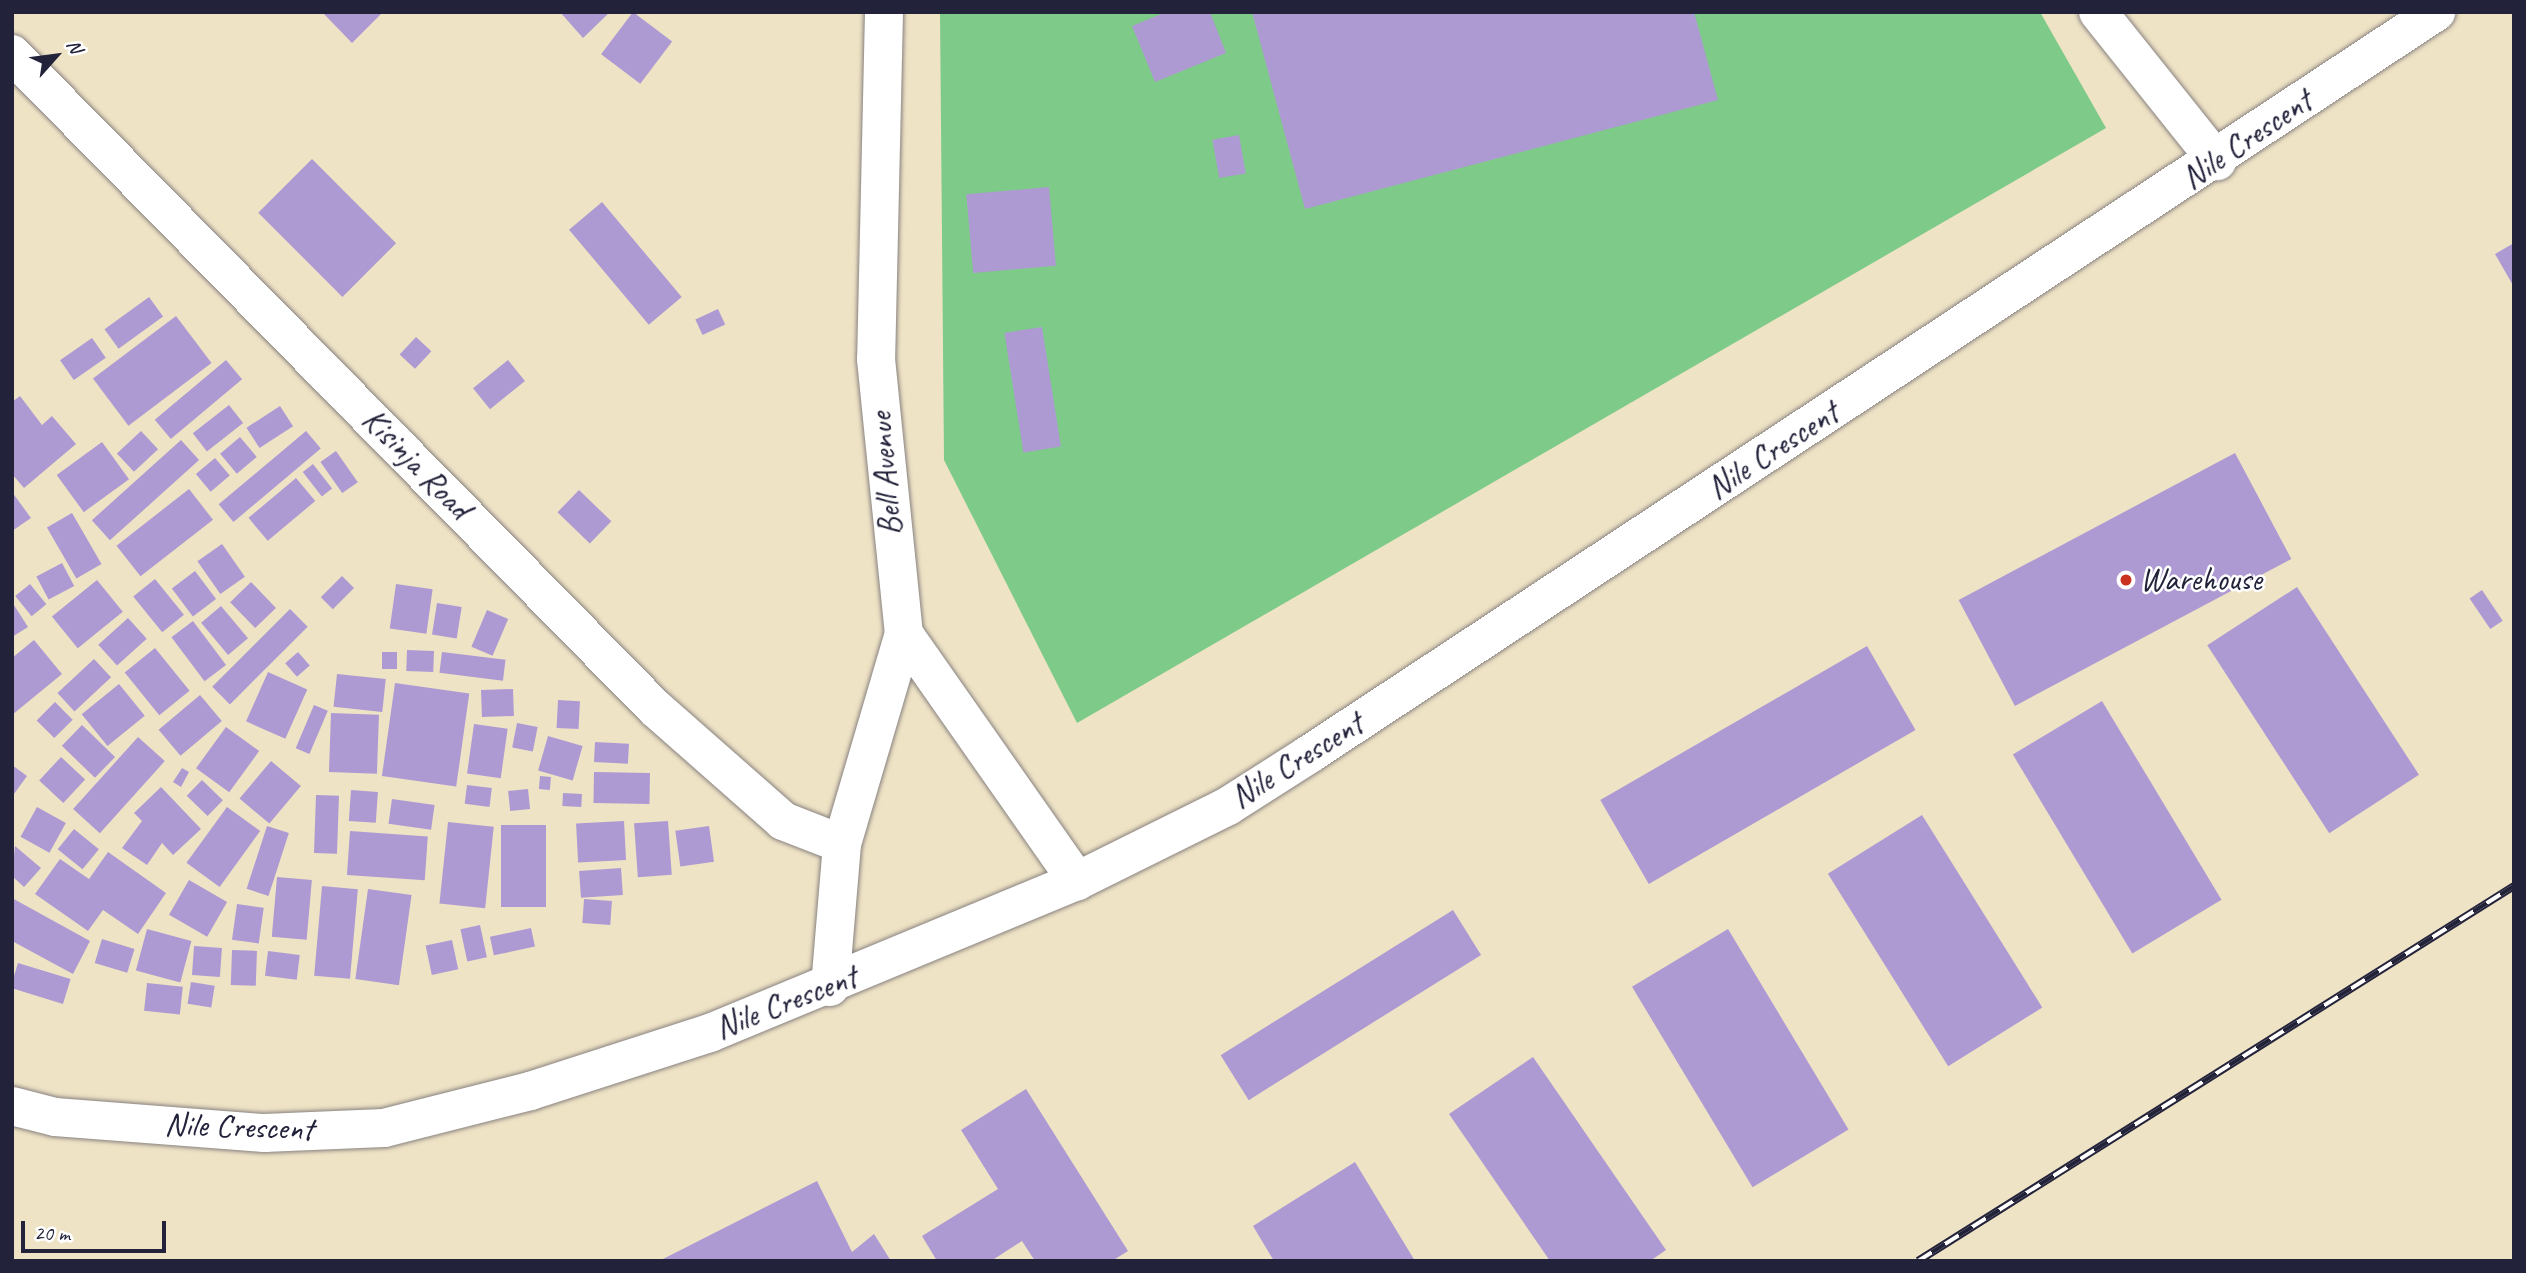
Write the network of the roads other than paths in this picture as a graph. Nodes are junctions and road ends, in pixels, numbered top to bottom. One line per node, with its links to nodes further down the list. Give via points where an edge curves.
1 (884, 12): 6 (street, Bell Avenue, via 876,359)
2 (2098, 12): 5 (street)
3 (2436, 12): 5 (street, Nile Crescent)
4 (12, 54): 7 (street, Kisinja Road, via 655,708 783,821)
5 (2217, 161): 8 (street, Nile Crescent, via 1240,799)
6 (904, 634): 7 (street); 8 (street, Bell Avenue)
7 (842, 844): 9 (street)
8 (1077, 881): 9 (street, Nile Crescent)
9 (830, 987): 10 (street, Nile Crescent, via 530,1091 384,1128 264,1133 55,1117)
10 (12, 1106)

